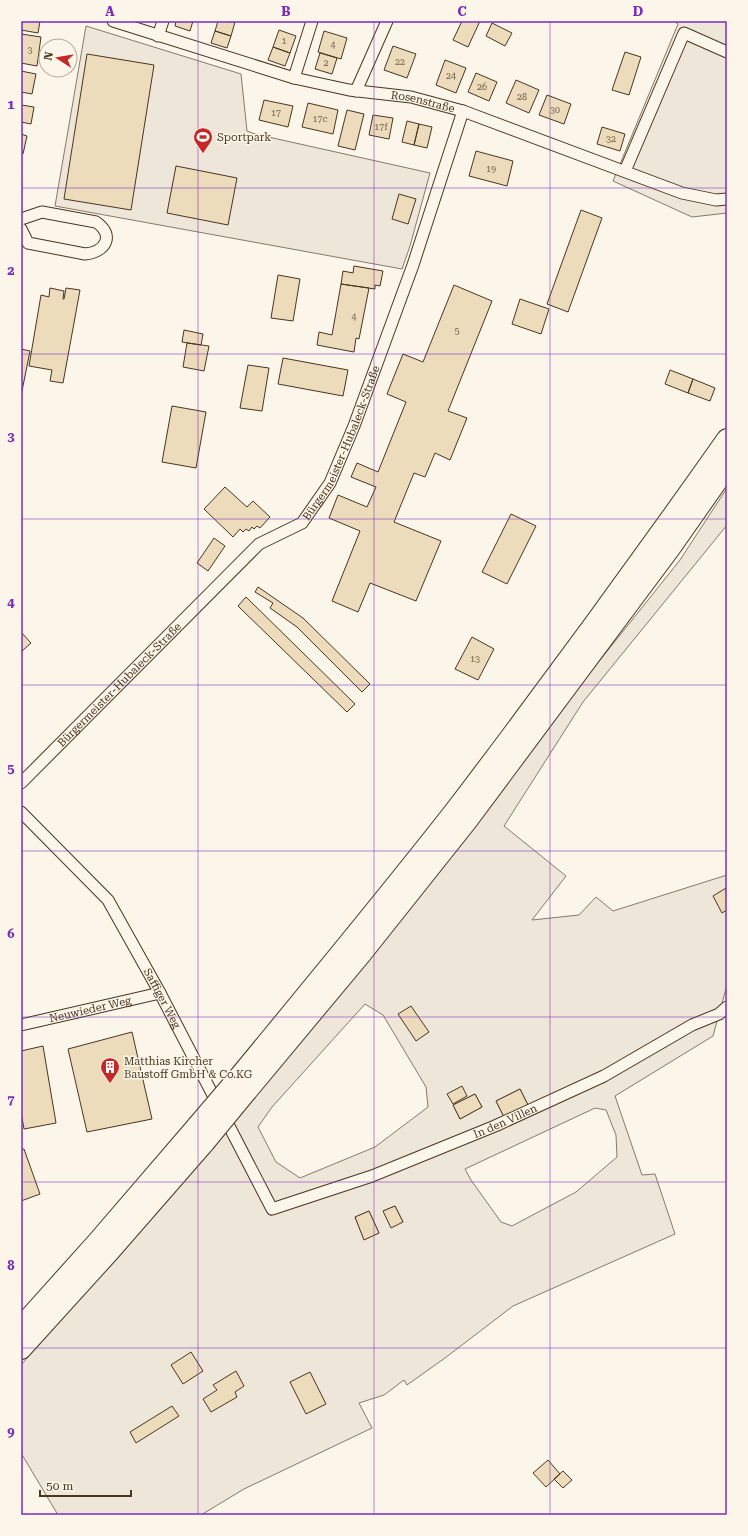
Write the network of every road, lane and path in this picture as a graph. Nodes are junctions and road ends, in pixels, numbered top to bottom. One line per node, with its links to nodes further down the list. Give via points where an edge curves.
1 (113, 21): 5 (street, Rosenstraße)
2 (163, 21): 5 (street)
3 (312, 21): 7 (street)
4 (387, 21): 8 (street)
5 (158, 36): 7 (street, Rosenstraße)
6 (727, 52): 10 (street, via 684,33)
7 (294, 78): 8 (street, Rosenstraße)
8 (356, 91): 9 (street, Rosenstraße, via 411,97)
9 (463, 111): 10 (street, Rosenstraße); 16 (street, Bürgermeister-Hubaleck-Straße, via 413,265 354,426 330,483 302,523 259,544)
10 (625, 171): 11 (street, Rosenstraße, via 682,193 716,200)
11 (727, 199)
12 (21, 219): 13 (street, via 42,212 96,222 103,227 106,234 105,243 101,250 85,254 28,243)
13 (21, 229)
14 (727, 440): 21 (highway, via 657,539 456,808)
15 (727, 467): 21 (highway, via 671,547 467,821 362,953)
16 (21, 783)
17 (21, 812): 18 (street, Saffiger Weg, via 108,900)
18 (160, 993): 20 (street, Neuwieder Weg); 23 (street, Saffiger Weg)
19 (727, 1007): 23 (street, In den Villen, via 719,1014 692,1025 604,1076 495,1126 372,1176)
20 (21, 1025)
21 (243, 1084): 22 (highway, bridge)
22 (201, 1134): 24 (highway, via 99,1240); 25 (highway, via 110,1252)
23 (272, 1209)
24 (21, 1327)
25 (21, 1349)

